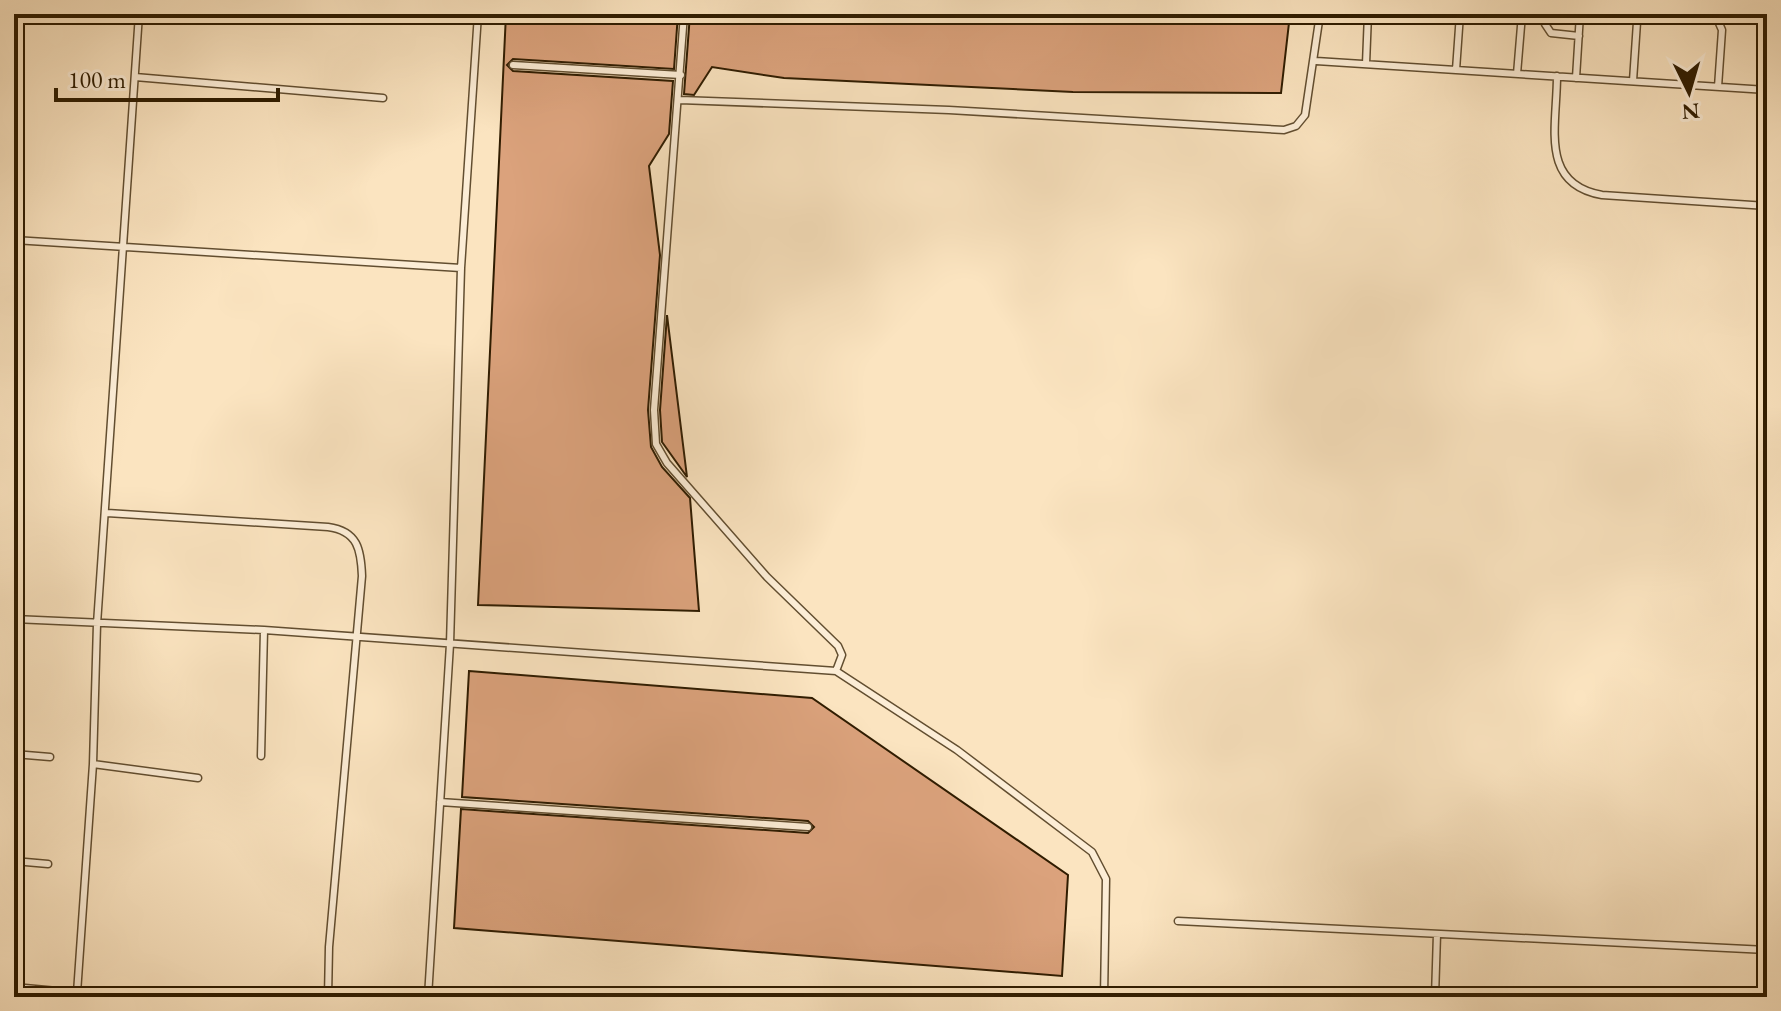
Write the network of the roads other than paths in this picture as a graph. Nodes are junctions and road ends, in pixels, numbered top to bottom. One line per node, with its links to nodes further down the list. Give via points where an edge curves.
1 (139, 14): 20 (lane)
2 (478, 14): 30 (lane)
3 (684, 14): 18 (lane)
4 (1320, 14): 13 (lane)
5 (1368, 14): 14 (lane)
6 (1460, 14): 16 (lane)
7 (1522, 14): 17 (lane)
8 (1546, 14): 12 (lane, via 1551,33)
9 (1580, 14): 12 (lane)
10 (1641, 14): 22 (lane)
11 (1715, 14): 23 (lane, via 1722,30)
12 (1579, 36): 21 (lane)
13 (1316, 61): 14 (lane); 26 (lane, via 1305,115 1284,130)
14 (1366, 64): 16 (lane)
15 (513, 65): 18 (lane)
16 (1456, 70): 17 (lane)
17 (1517, 74): 19 (lane)
18 (681, 75): 26 (lane)
19 (1557, 76): 21 (lane); 27 (lane, via 1557,159 1569,183 1602,195)
20 (135, 77): 25 (lane); 29 (lane)
21 (1576, 78): 22 (lane)
22 (1633, 81): 23 (lane)
23 (1718, 87): 24 (lane)
24 (1767, 90)
25 (383, 98)
26 (680, 100): 37 (lane, via 654,410 656,444 687,488 767,577 838,646 842,655)
27 (1767, 206)
28 (14, 240): 29 (lane)
29 (124, 247): 30 (lane); 31 (lane)
30 (461, 268): 36 (lane)
31 (107, 513): 33 (lane); 35 (lane, via 339,528 355,538 360,549)
32 (14, 619): 33 (lane)
33 (97, 624): 34 (lane); 41 (lane)
34 (264, 630): 35 (lane); 39 (lane)
35 (357, 637): 36 (lane); 55 (lane)
36 (450, 644): 37 (lane); 43 (lane)
37 (836, 671): 52 (lane, via 957,750 1092,852 1106,879)
38 (14, 754): 40 (lane)
39 (261, 756)
40 (50, 757)
41 (93, 764): 42 (lane); 51 (lane)
42 (198, 778)
43 (440, 802): 44 (lane); 56 (lane)
44 (808, 827)
45 (14, 861): 46 (lane)
46 (48, 864)
47 (1178, 921): 48 (lane)
48 (1437, 934): 49 (lane); 58 (lane)
49 (1767, 950)
50 (15, 987): 51 (lane); 53 (lane)
51 (77, 993): 54 (lane)
52 (1104, 994): 57 (lane)
53 (16, 997)
54 (122, 997)
55 (328, 997)
56 (428, 997)
57 (1197, 997)
58 (1435, 997)

